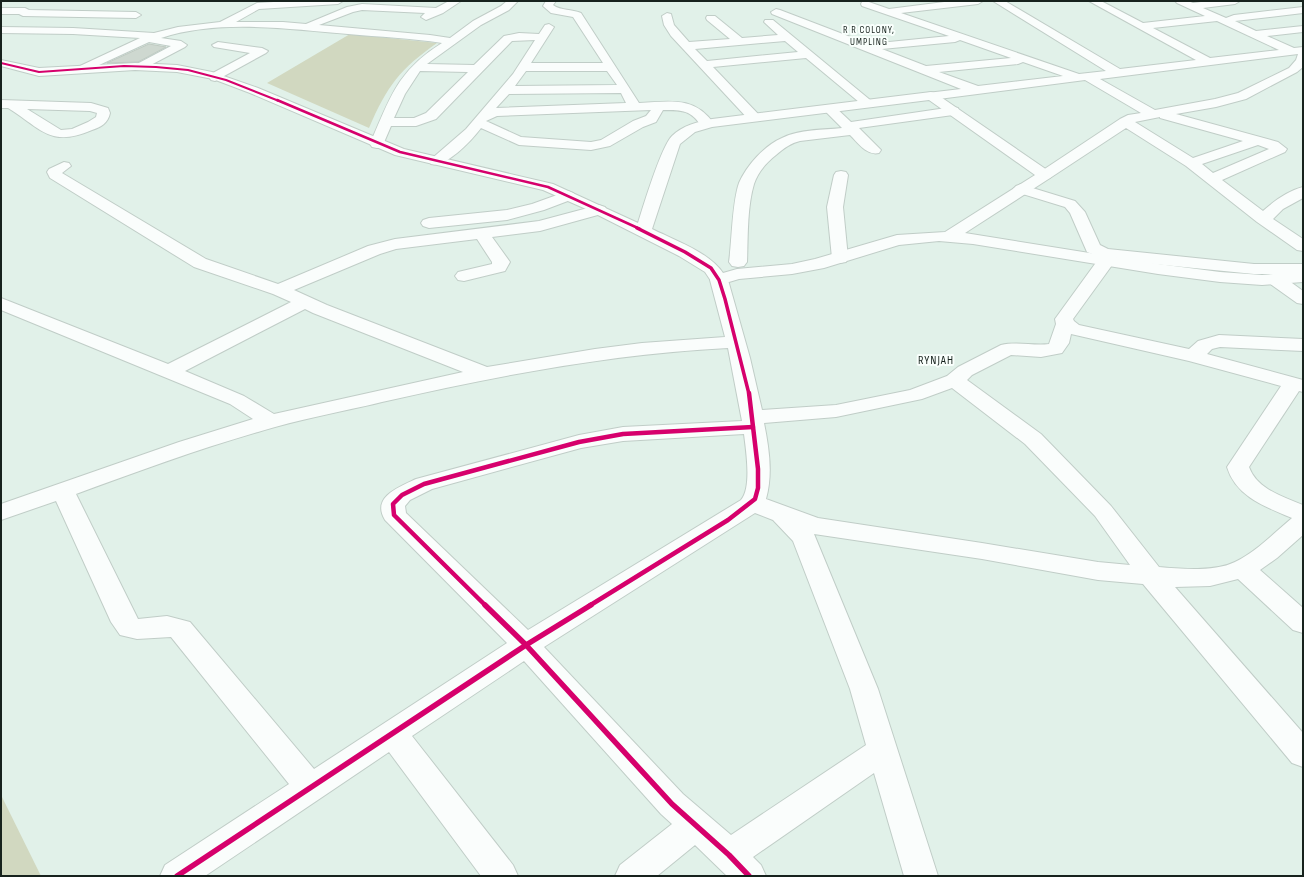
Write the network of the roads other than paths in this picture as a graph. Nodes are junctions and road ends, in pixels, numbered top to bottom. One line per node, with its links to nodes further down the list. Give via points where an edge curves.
1 (338, 1): 26 (street, via 257,6)
2 (456, 1): 14 (street)
3 (513, 1): 43 (street)
4 (550, 1): 20 (street, via 549,8)
5 (978, 1): 16 (street)
6 (998, 1): 61 (street)
7 (1094, 1): 27 (street)
8 (1180, 1): 12 (street)
9 (1235, 1): 12 (street)
10 (38, 2): 18 (street)
11 (866, 4): 16 (street)
12 (1191, 6): 24 (street)
13 (400, 8): 14 (street); 19 (street, via 362,7); 19 (street, via 384,16)
14 (439, 10): 36 (street)
15 (1303, 10): 24 (street)
16 (886, 11): 31 (street)
17 (1, 12): 18 (street)
18 (24, 12): 21 (street); 29 (street)
19 (343, 12): 28 (street)
20 (558, 13): 37 (street); 55 (street, via 577,15)
21 (136, 15)
22 (666, 16): 45 (street, via 671,29)
23 (711, 18): 42 (street)
24 (1224, 20): 27 (street); 34 (street)
25 (368, 23): 32 (street)
26 (222, 26): 28 (street); 35 (street, via 186,29)
27 (1141, 26): 52 (street)
28 (307, 27): 32 (street)
29 (1, 29): 33 (street)
30 (1303, 29): 34 (street)
31 (941, 30): 39 (street); 41 (street)
32 (350, 31): 36 (street)
33 (114, 34): 35 (street); 49 (street, via 92,46)
34 (1254, 34): 47 (street)
35 (158, 36): 40 (street)
36 (396, 36): 43 (street, via 443,39)
37 (543, 37): 58 (street); 59 (street, via 508,38)
38 (788, 38): 41 (street, via 772,17); 42 (street); 48 (street)
39 (962, 38): 46 (street); 50 (street)
40 (147, 41): 49 (street); 54 (street, via 181,45)
41 (851, 41): 46 (street)
42 (740, 42): 45 (street)
43 (450, 43): 56 (street)
44 (218, 45): 62 (street, via 262,51)
45 (687, 46): 53 (street)
46 (867, 47): 60 (street)
47 (1299, 52): 52 (street); 74 (street, via 1302,61 1293,70 1242,96)
48 (808, 54): 53 (street); 68 (street)
49 (112, 55): 57 (street)
50 (1026, 60): 60 (street); 63 (street)
51 (1, 62): 57 (street, via 41,72)
52 (1209, 62): 61 (street)
53 (704, 65): 75 (street)
54 (141, 66): 57 (street); 62 (street, via 189,70)
55 (611, 66): 58 (street); 64 (street)
56 (417, 67): 59 (street); 77 (street, via 407,79)
57 (84, 68)
58 (523, 68): 65 (street)
59 (476, 70): 77 (street, via 431,116 416,122)
60 (924, 70): 66 (street)
61 (1118, 73): 63 (street)
62 (216, 77): 82 (street, via 309,113)
63 (1083, 77): 66 (street); 74 (street)
64 (625, 89): 65 (street); 70 (street)
65 (505, 90): 76 (street)
66 (978, 90): 67 (street)
67 (931, 96): 68 (street); 73 (street)
68 (869, 104): 72 (street)
69 (7, 105): 69 (street, via 91,107 99,109 103,115 87,128 60,134)
70 (634, 106): 71 (street); 76 (street, via 513,110 495,112)
71 (657, 106): 76 (street, via 657,112 651,119 605,143 591,146 519,141); 79 (street, via 693,108)
72 (829, 109): 75 (street); 80 (street)
73 (953, 111): 80 (street); 88 (street)
74 (1154, 113): 78 (street); 81 (street)
75 (755, 118): 79 (street)
76 (480, 119): 84 (street, via 453,149)
77 (386, 122): 82 (street)
78 (1125, 122): 85 (street); 88 (street)
79 (707, 124): 96 (street, via 683,132 673,143)
80 (851, 128): 83 (street); 103 (street, via 788,140 760,161 746,190)
81 (1257, 141): 85 (street); 89 (street, via 1280,149)
82 (377, 144): 84 (street)
83 (874, 150)
84 (436, 161): 92 (street, via 526,181)
85 (1191, 163): 89 (street)
86 (64, 166): 110 (street, via 54,172 55,175 200,263)
87 (841, 175): 101 (street, via 835,192 834,216)
88 (1045, 175): 90 (street)
89 (1212, 179): 94 (street)
90 (1021, 189): 98 (street); 105 (street, via 1070,204 1077,212 1093,248 1107,254 1254,269)
91 (1303, 192): 94 (street)
92 (568, 196): 93 (street); 95 (street, via 507,215)
93 (599, 210): 96 (street); 97 (street, via 540,226)
94 (1263, 218): 99 (street)
95 (429, 223)
96 (643, 231): 100 (street)
97 (482, 234): 106 (street, via 501,262 499,267); 110 (street, via 395,244 374,250)
98 (948, 237): 101 (street, via 902,239); 102 (street)
99 (1303, 246)
100 (685, 252): 103 (street); 108 (street, via 711,268)
101 (840, 258): 104 (street)
102 (1106, 261): 109 (street, via 1220,277); 114 (street, via 1064,319)
103 (738, 262): 104 (street)
104 (792, 269): 108 (street, via 737,274)
105 (1303, 269)
106 (464, 276)
107 (1303, 276): 109 (street)
108 (719, 280): 115 (street)
109 (1275, 280): 111 (street)
110 (279, 290): 112 (street)
111 (1303, 299)
112 (305, 302): 118 (street); 119 (street)
113 (1, 303): 118 (street)
114 (1065, 324): 117 (street, via 1084,333); 120 (street, via 1055,348 1008,348)
115 (736, 342): 119 (street, via 670,344); 123 (street)
116 (1303, 345): 117 (street, via 1219,341 1205,345)
117 (1193, 356): 121 (street)
118 (168, 372): 122 (street, via 237,400)
119 (484, 373): 122 (street)
120 (954, 380): 123 (street, via 915,395 858,408); 131 (street, via 1033,439 1103,511)
121 (1298, 385): 127 (street, via 1238,467 1239,475 1245,483 1261,495)
122 (271, 421): 124 (street)
123 (753, 422): 125 (street, via 758,488); 133 (street, via 622,434 579,442 424,484 402,495 394,504 394,515)
124 (63, 491): 126 (street); 137 (street, via 130,628 141,630 170,625 180,629)
125 (752, 502): 128 (street); 133 (street, via 689,545)
126 (1, 512)
127 (1303, 514)
128 (782, 515): 131 (street, via 815,526 1098,571); 135 (street, via 804,538 864,689)
129 (1303, 522): 130 (street, via 1268,552)
130 (1243, 569): 131 (street, via 1210,577); 132 (street)
131 (1152, 577): 136 (street)
132 (1303, 623)
133 (526, 645): 134 (street); 138 (street, via 672,804)
134 (393, 734): 137 (street); 141 (street)
135 (883, 750): 139 (street); 143 (street)
136 (1303, 754)
137 (311, 788): 140 (street)
138 (696, 824): 139 (street); 142 (street)
139 (739, 866)
140 (177, 876)
141 (501, 876)
142 (632, 876)
143 (921, 876)

